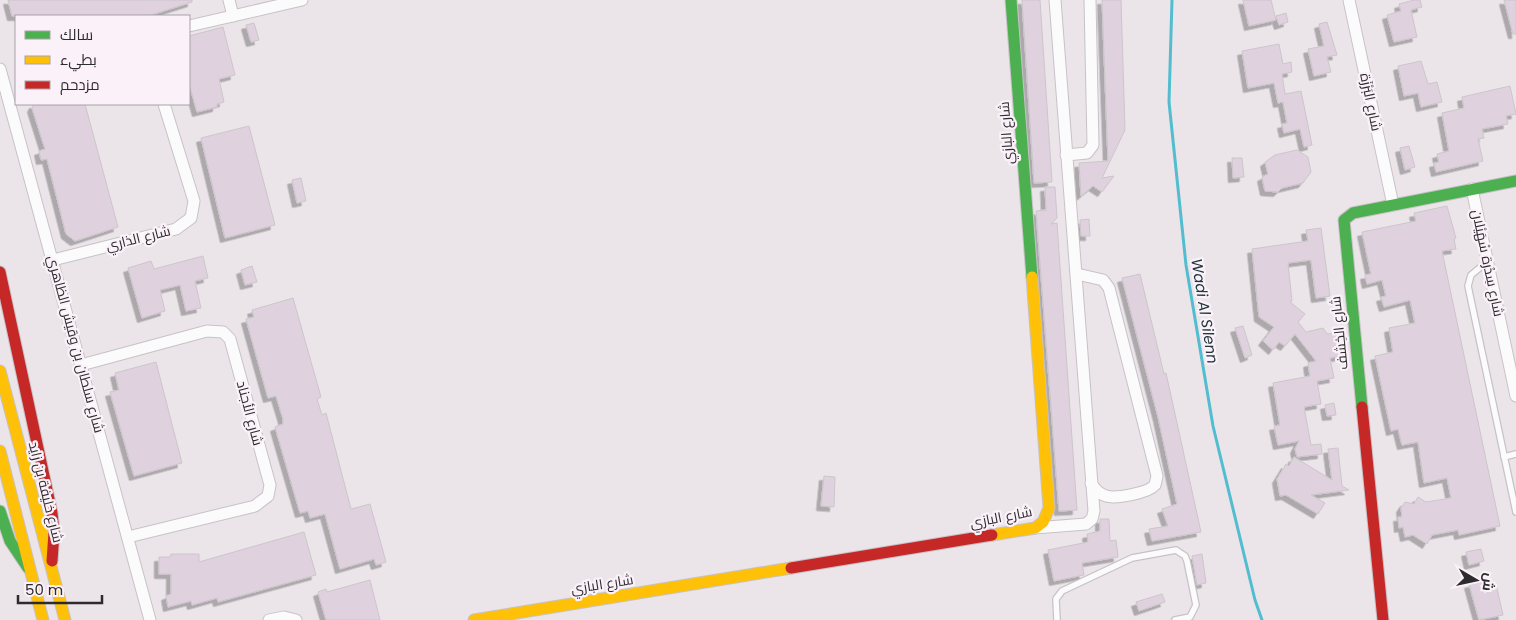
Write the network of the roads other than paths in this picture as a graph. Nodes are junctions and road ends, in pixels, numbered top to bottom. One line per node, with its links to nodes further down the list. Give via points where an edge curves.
1 (229, 0): 7 (street)
2 (302, 0): 7 (street)
3 (1011, 0): 29 (main road, شارع البازي, via 1049,508 1043,522)
4 (1055, 0): 12 (street)
5 (1090, 0): 12 (street, via 1093,146 1088,153)
6 (1349, 0): 15 (street, شارع البَرْزَة)
7 (233, 16): 8 (street)
8 (190, 26)
9 (0, 69): 10 (street, شارع سلطان بن وقيش الظاهري)
10 (6, 95): 16 (street, شارع سلطان بن وقيش الظاهري)
11 (164, 105): 16 (street, شارع الذاري, via 194,201 191,218 176,229)
12 (1066, 155): 19 (street)
13 (1516, 181): 14 (main road, شارع الخِشف)
14 (1472, 189): 15 (main road, شارع الخِشف); 17 (street, شارع سِدْرة سْهَيْلان)
15 (1393, 205): 41 (main road, شارع الخِشف, via 1350,215 1344,220)
16 (53, 260): 20 (street, شارع سلطان بن وقيش الظاهري)
17 (1488, 261): 22 (street, شارع سِدْرة سْهَيْلان); 25 (lane, via 1471,275 1468,286)
18 (0, 272): 31 (main road, via 52,514)
19 (1077, 274): 26 (street); 26 (street, via 1103,280 1110,288 1157,476 1155,485 1148,491 1112,497 1100,494)
20 (81, 365): 30 (street, شارع سلطان بن وقيش الظاهري); 30 (street, شارع الأجناد, via 208,331 223,332 230,339 270,491 260,504)
21 (0, 371): 31 (main road, شارع خليفة بن زايد)
22 (1516, 396)
23 (0, 451): 32 (main road)
24 (1516, 454): 25 (lane)
25 (1504, 457): 28 (lane)
26 (1091, 482): 29 (street, via 1094,511 1086,524)
27 (0, 511): 32 (main road, via 10,541)
28 (1516, 512)
29 (1035, 528): 38 (main road, شارع البازي)
30 (128, 538): 35 (street, شارع سلطان بن وقيش الظاهري)
31 (51, 569): 34 (main road, شارع خليفة بن زايد)
32 (30, 570): 33 (main road)
33 (43, 620)
34 (65, 620)
35 (150, 620)
36 (269, 620): 37 (street, via 284,617)
37 (296, 620)
38 (474, 620)
39 (1057, 620): 40 (lane, via 1056,599 1062,591 1132,558 1176,550 1187,561 1196,605 1190,617)
40 (1175, 620)
41 (1383, 620)

